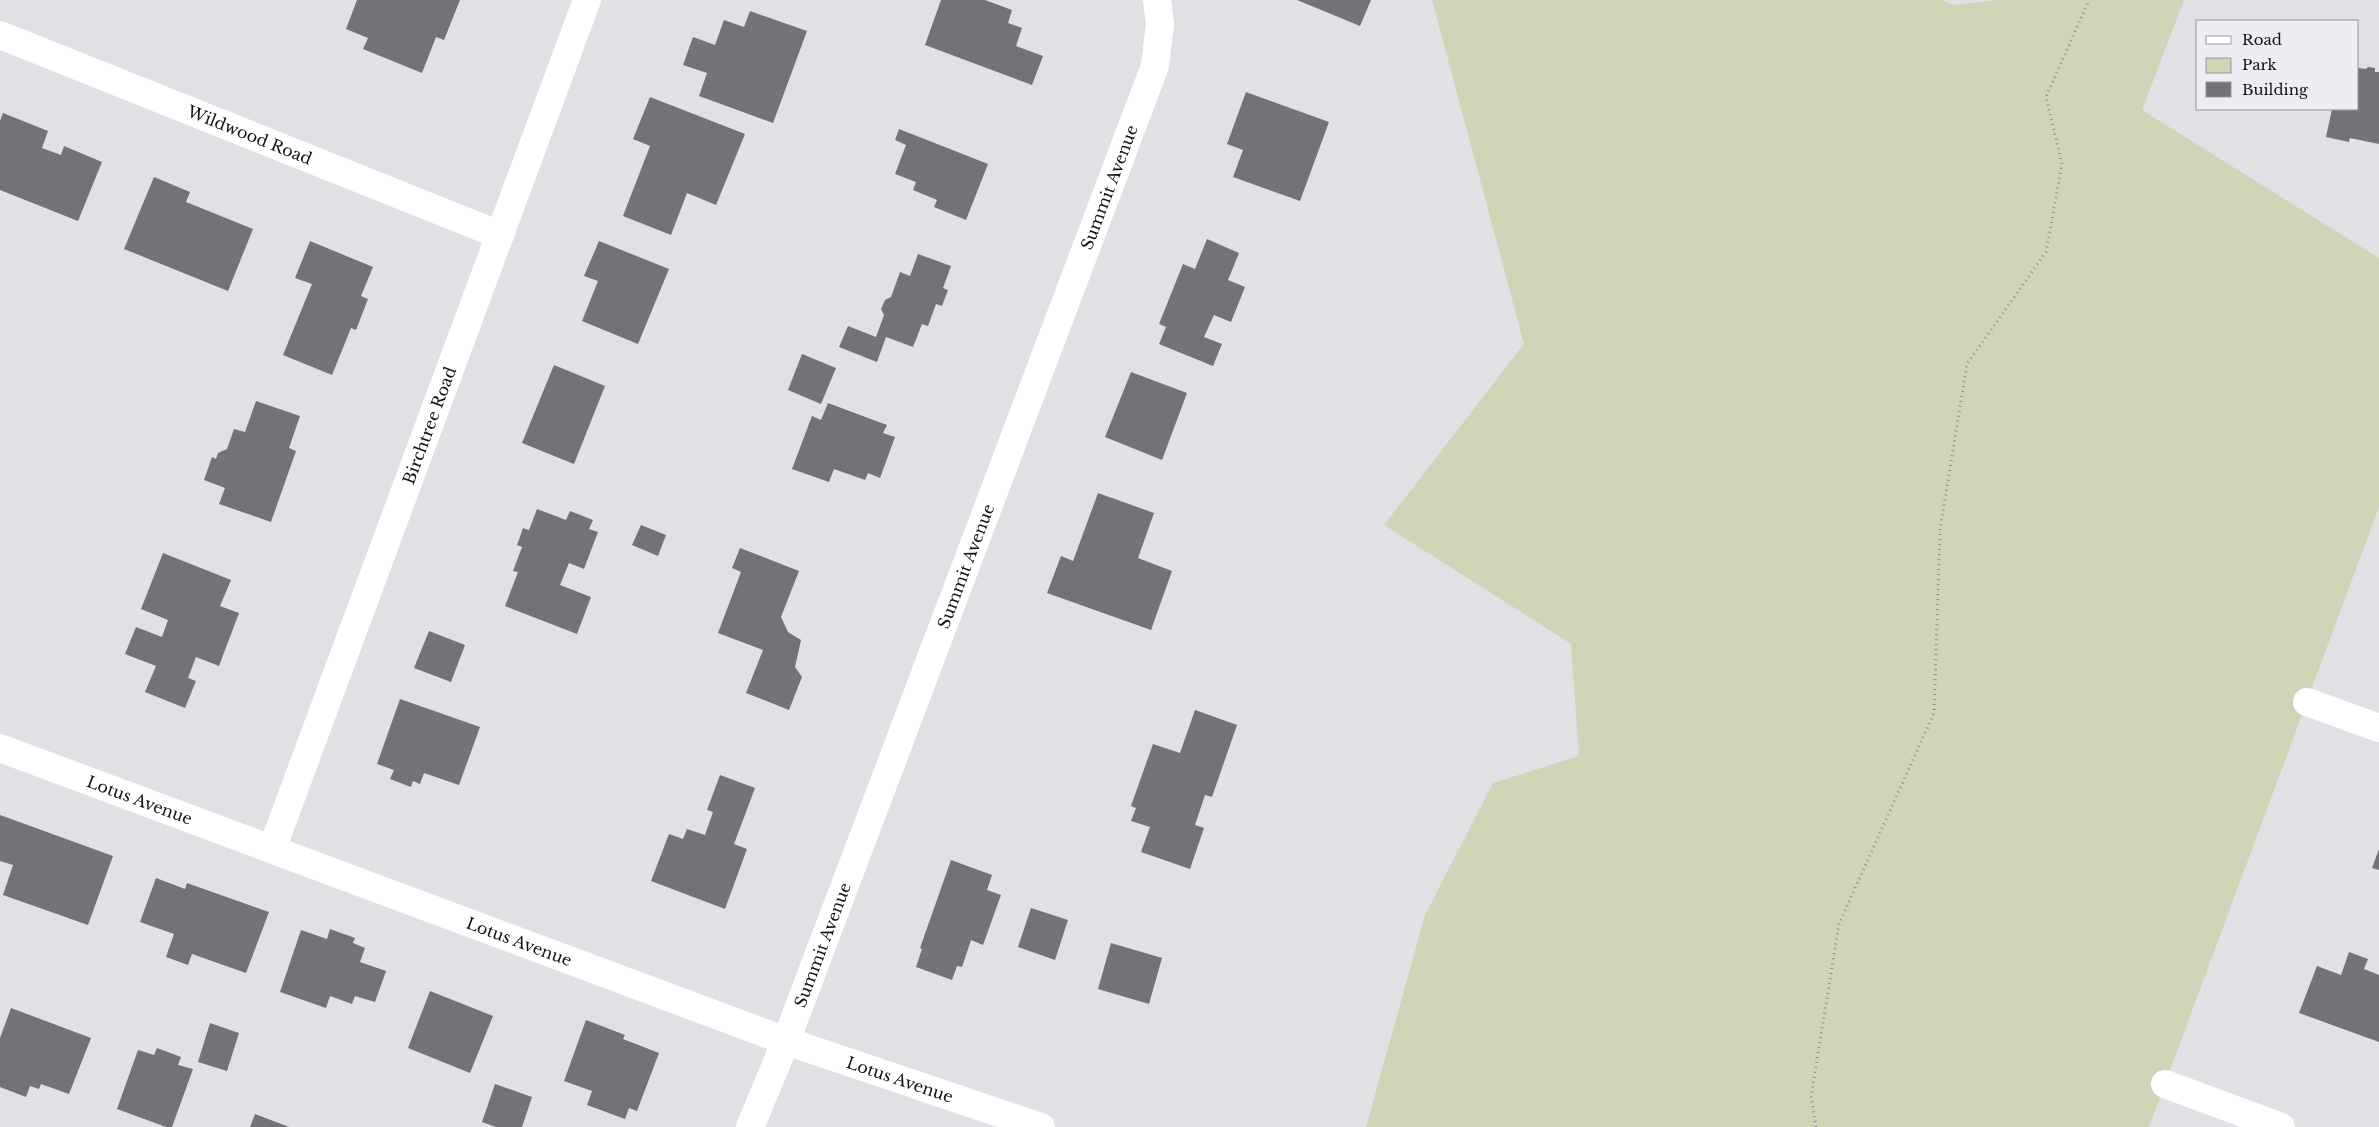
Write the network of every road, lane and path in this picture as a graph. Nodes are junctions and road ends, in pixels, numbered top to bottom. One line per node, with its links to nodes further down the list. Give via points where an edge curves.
1 (587, 0): 5 (street, Birchtree Road)
2 (1157, 0): 10 (street, Summit Avenue, via 1160,24 1155,66)
3 (2089, 0): 14 (path, via 2046,97 2062,164 2046,252 1968,364 1940,530 1934,713 1840,924 1812,1096)
4 (0, 35): 5 (street, Wildwood Road)
5 (500, 235): 9 (street, Birchtree Road)
6 (2307, 702): 7 (street)
7 (2379, 728)
8 (0, 748): 9 (street, Lotus Avenue)
9 (272, 849): 10 (street, Lotus Avenue)
10 (786, 1041): 12 (street, Summit Avenue); 13 (street, Lotus Avenue)
11 (2165, 1084): 15 (street)
12 (750, 1127)
13 (1041, 1127)
14 (1816, 1127)
15 (2281, 1127)

